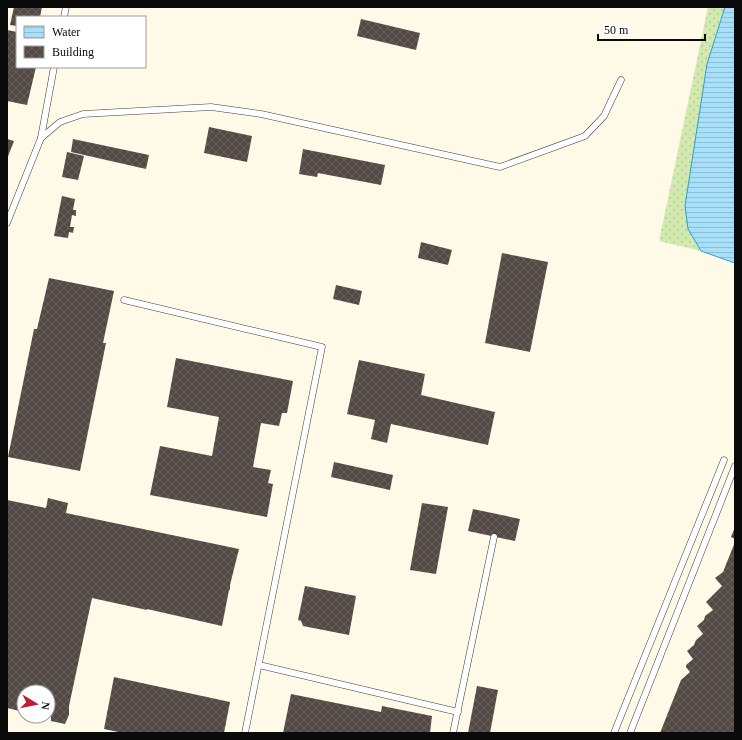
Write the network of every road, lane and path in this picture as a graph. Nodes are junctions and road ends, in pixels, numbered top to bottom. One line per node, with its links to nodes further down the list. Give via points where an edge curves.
1 (54, 68): 3 (lane)
2 (621, 80): 3 (lane, via 604,116 585,136 500,167 260,114 211,107 83,114 60,122)
3 (41, 138): 4 (lane)
4 (7, 223)
5 (124, 300): 9 (lane, via 322,347)
6 (724, 460): 13 (lane)
7 (735, 466): 14 (lane)
8 (494, 537): 10 (lane)
9 (259, 665): 10 (lane); 11 (lane)
10 (458, 712): 12 (lane)
11 (245, 733)
12 (453, 733)
13 (614, 733)
14 (630, 733)

